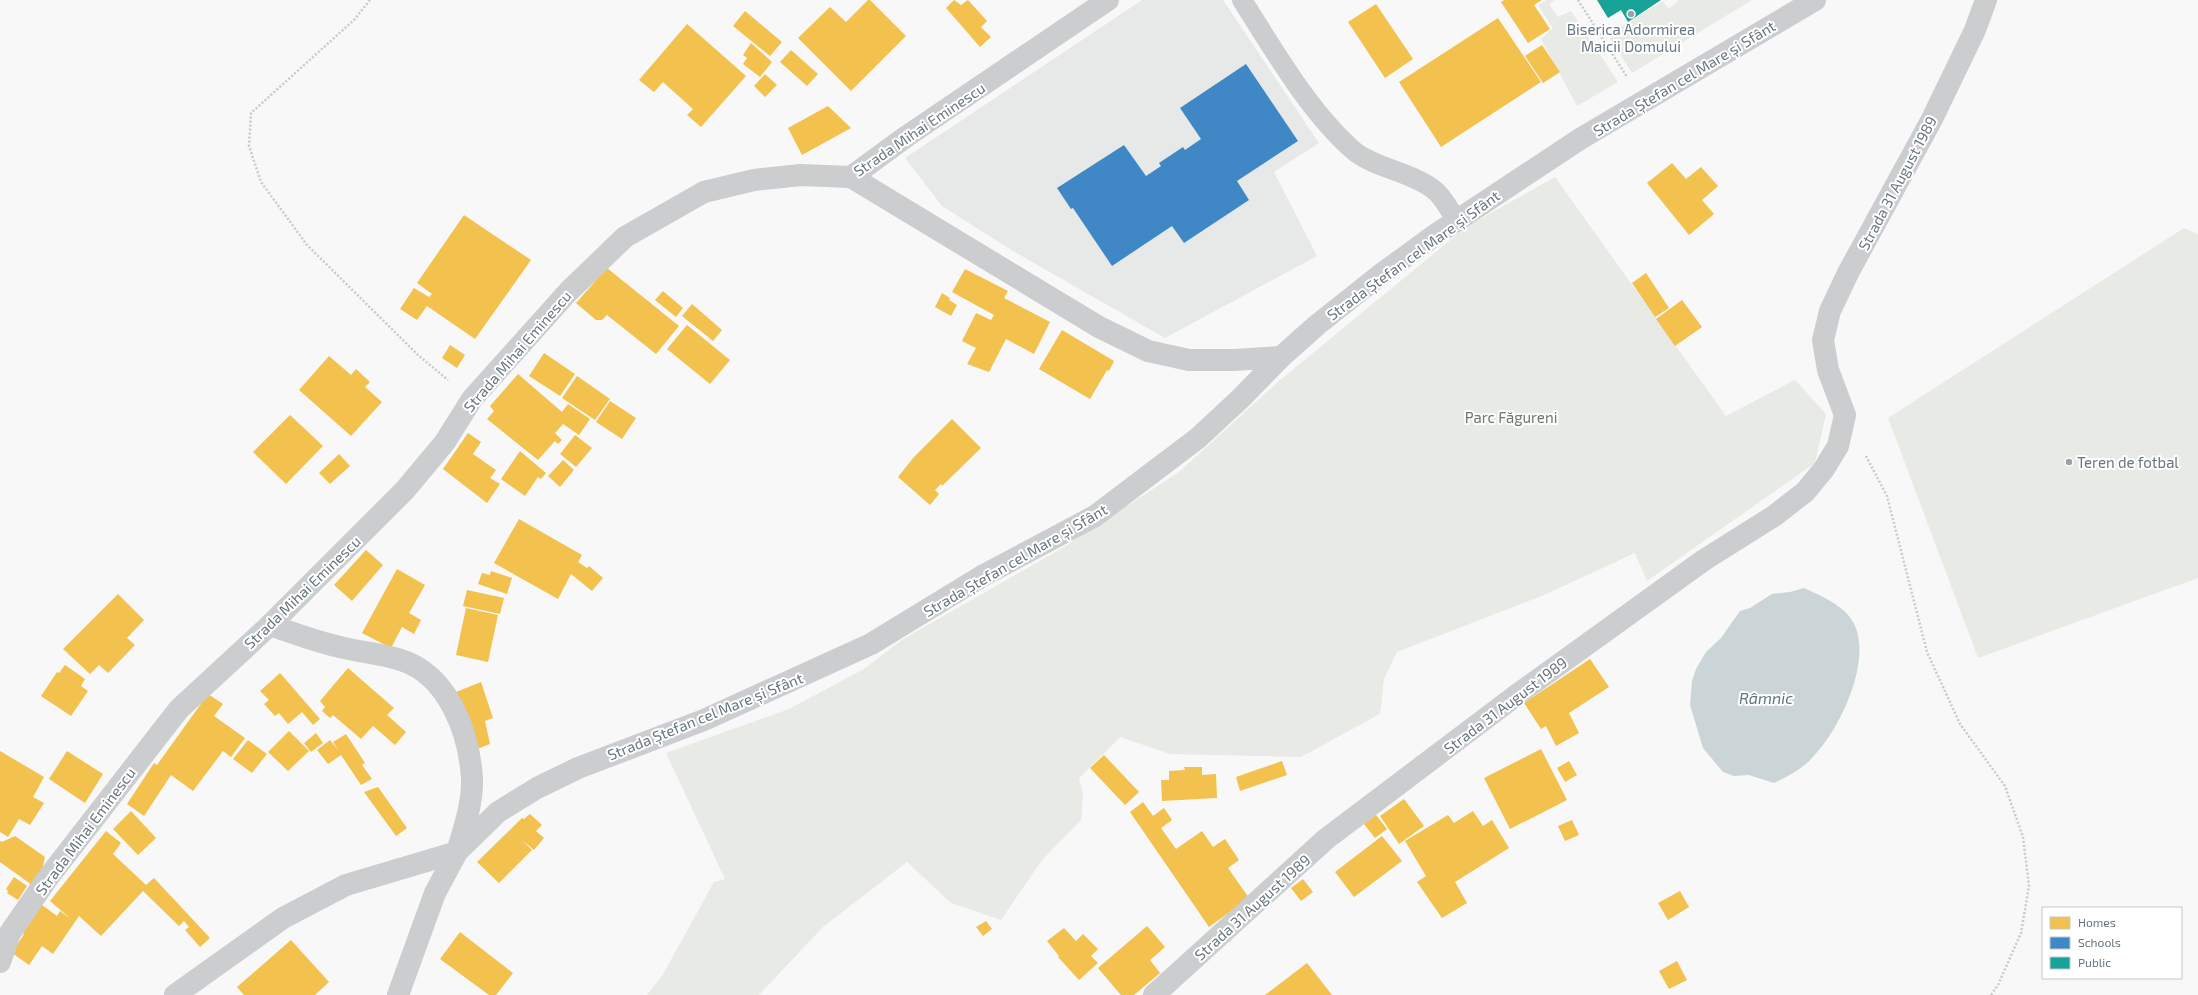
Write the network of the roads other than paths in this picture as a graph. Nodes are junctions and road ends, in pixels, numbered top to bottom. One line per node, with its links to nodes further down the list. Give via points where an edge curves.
1 (1108, 0): 5 (street, Strada Mihai Eminescu, via 907,136)
2 (1242, 0): 6 (lane, via 1289,73 1337,135 1356,152 1435,190)
3 (1816, 0): 6 (street, Strada Ștefan cel Mare și Sfânt, via 1580,139)
4 (1986, 0): 13 (street, Strada 31 August 1989, via 1975,30 1932,119 1830,311 1823,340 1828,370 1845,415 1838,446 1824,469 1805,492 1774,516 1704,560 1514,696 1333,835)
5 (851, 177): 7 (street, via 1099,327 1148,351 1189,360); 8 (street, Strada Mihai Eminescu, via 801,175 754,180 704,192 624,237 568,292 472,399 445,442 405,490)
6 (1457, 221): 7 (street, Strada Ștefan cel Mare și Sfânt, via 1380,275)
7 (1281, 356): 9 (street, Strada Ștefan cel Mare și Sfânt, via 1198,438 1095,516 984,575 871,644 704,720 628,748 537,788 498,812)
8 (270, 625): 9 (street, via 335,646 402,660 431,675 453,705 467,745 472,778 469,813); 10 (street, Strada Mihai Eminescu, via 179,709 47,879 10,933)
9 (457, 852): 11 (street, via 346,885 283,918); 12 (street, Strada Ștefan cel Mare și Sfânt, via 435,893)
10 (0, 962)
11 (176, 995)
12 (398, 995)
13 (1154, 995)

